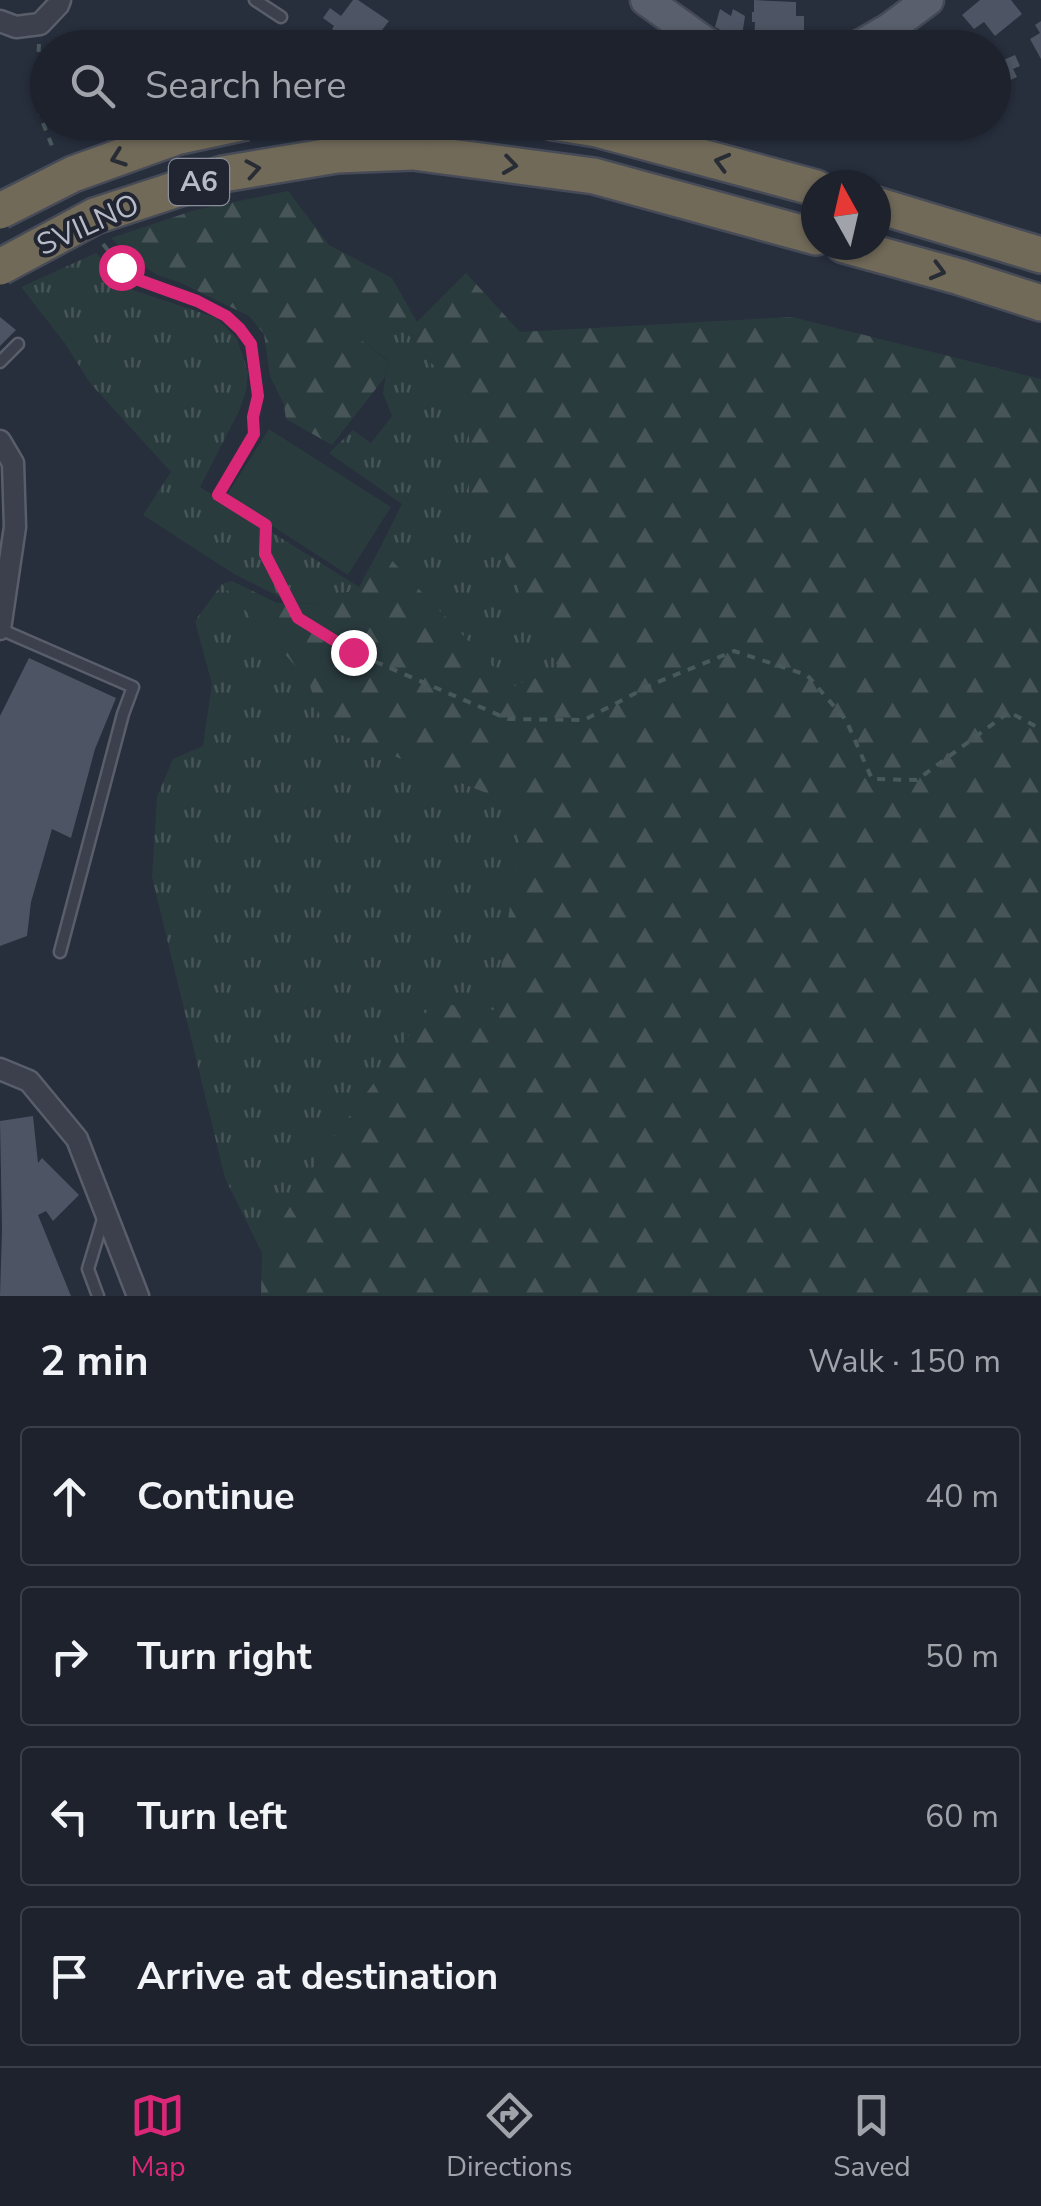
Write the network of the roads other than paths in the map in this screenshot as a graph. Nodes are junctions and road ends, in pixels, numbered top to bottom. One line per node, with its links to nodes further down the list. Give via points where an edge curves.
1 (60, 0): 6 (street, via 40,24)
2 (254, 0): 5 (lane)
3 (646, 0): 7 (main road)
4 (928, 0): 8 (main road)
5 (281, 16)
6 (0, 21)
7 (688, 30)
8 (886, 30)
9 (170, 140): 13 (highway, SVILNO / A6, one-way to 13, bridge, via 72,174)
10 (637, 140): 11 (highway, one-way to 10)
11 (801, 184)
12 (891, 209): 15 (highway)
13 (0, 211)
14 (801, 233): 17 (highway, SVILNO / A6, one-way to 14, bridge, via 95,216 223,174 337,154 414,152 594,176)
15 (1041, 254)
16 (891, 258): 18 (highway, one-way to 18)
17 (0, 267)
18 (1041, 303)
19 (18, 344): 20 (lane)
20 (0, 362)
21 (0, 441): 22 (street, via 13,463 16,527)
22 (0, 629): 23 (lane, via 133,687)
23 (60, 952)
24 (0, 1069): 25 (street, via 29,1082 76,1140)
25 (105, 1212): 26 (lane, via 88,1269); 27 (street)
26 (98, 1296)
27 (138, 1296)

